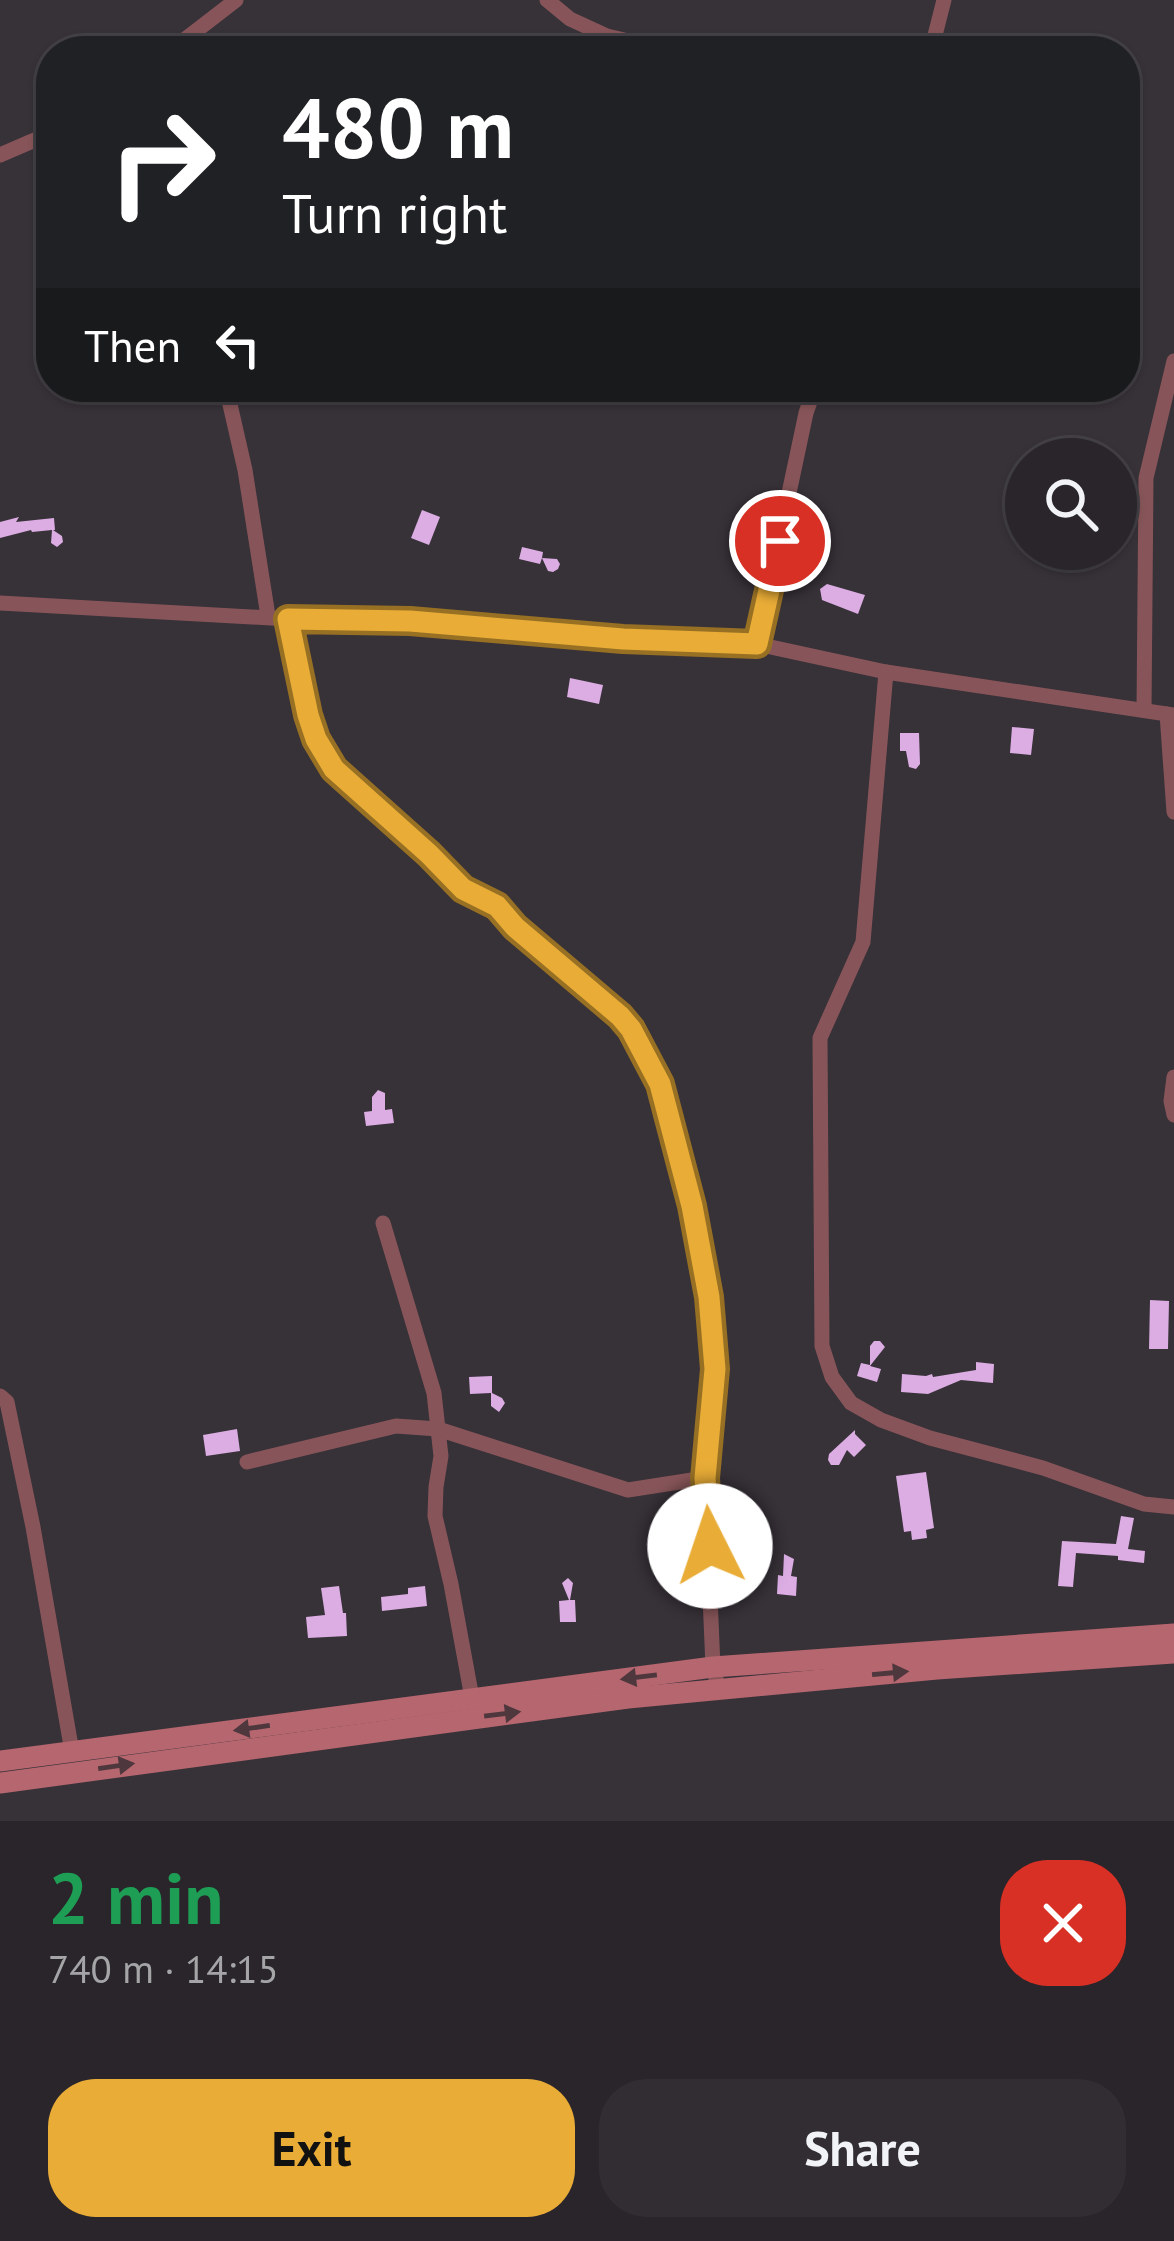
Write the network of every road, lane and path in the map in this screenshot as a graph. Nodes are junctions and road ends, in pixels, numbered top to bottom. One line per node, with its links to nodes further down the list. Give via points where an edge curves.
1 (236, 0): 4 (street)
2 (547, 0): 5 (street)
3 (944, 0): 6 (street)
4 (189, 36)
5 (607, 36)
6 (936, 36)
7 (36, 139): 8 (street)
8 (0, 155)
9 (1174, 361): 17 (street, via 1146,478)
10 (229, 402): 13 (street)
11 (810, 402): 15 (street)
12 (0, 603): 13 (street)
13 (268, 616): 14 (street)
14 (288, 619): 15 (street); 26 (street, via 308,715 334,769 463,889 497,906 620,1016 660,1084 709,1297 715,1369)
15 (757, 644): 16 (street)
16 (886, 672): 17 (street); 27 (street, via 863,942 820,1038 822,1346 832,1377 851,1403 881,1420)
17 (1144, 710): 18 (street)
18 (1171, 715): 19 (street)
19 (1174, 812)
20 (1174, 1077): 21 (street)
21 (1174, 1115)
22 (383, 1223): 24 (street)
23 (0, 1396): 32 (street, via 33,1527)
24 (438, 1429): 25 (street, via 396,1426); 26 (street, via 628,1490); 31 (street, via 435,1516)
25 (247, 1462)
26 (705, 1478): 30 (street)
27 (1174, 1507)
28 (1174, 1634): 30 (main road)
29 (1174, 1654): 30 (main road, one-way to 29)
30 (716, 1678): 31 (main road, one-way to 31); 34 (main road, one-way to 30)
31 (472, 1698): 32 (main road, one-way to 32)
32 (72, 1752): 33 (main road)
33 (0, 1761)
34 (0, 1783)

